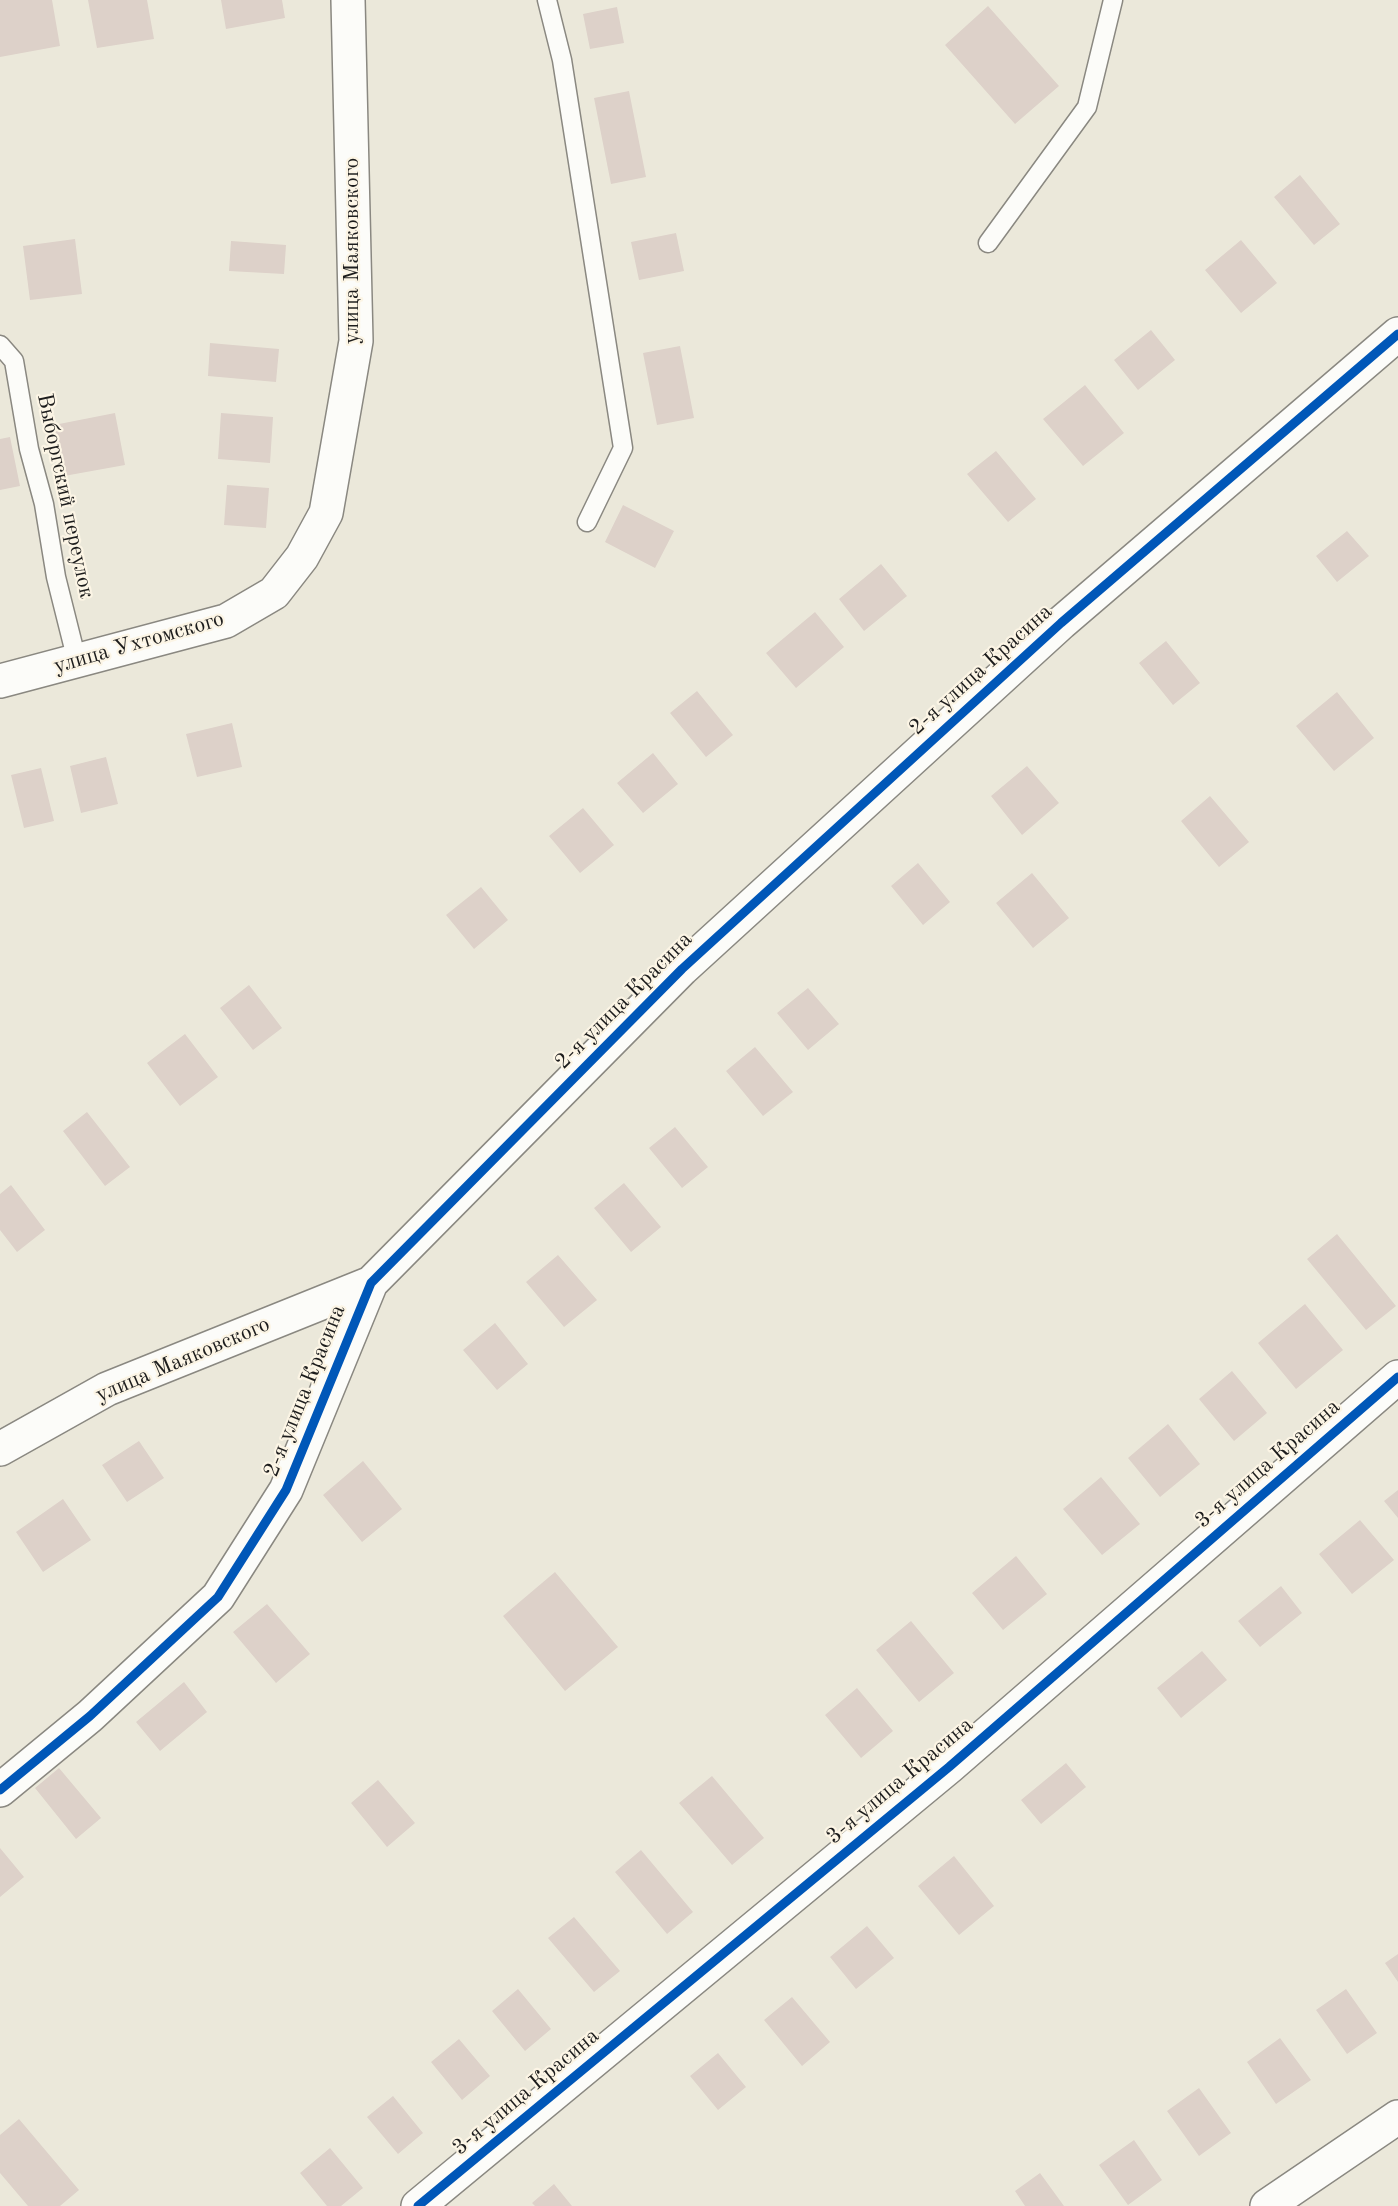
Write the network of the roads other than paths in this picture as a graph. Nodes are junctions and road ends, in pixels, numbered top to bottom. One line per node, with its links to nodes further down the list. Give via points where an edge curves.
1 (348, 0): 8 (street, улица Маяковского, via 356,340 326,513 302,557)
2 (547, 0): 7 (lane, via 562,60 623,448)
3 (1113, 0): 4 (lane, via 1088,107)
4 (988, 243)
5 (1398, 334): 11 (street, 2-я улица Красина, via 1061,622 682,969)
6 (0, 345): 9 (lane, Выборгский переулок, via 14,361 29,449)
7 (587, 522)
8 (274, 593): 9 (street, улица Ухтомского, via 226,621)
9 (77, 660): 10 (street, улица Ухтомского)
10 (0, 681)
11 (371, 1283): 13 (street, улица Маяковского, via 107,1389); 14 (street, 2-я улица Красина, via 286,1490 218,1597 90,1716)
12 (1398, 1377): 16 (street, 3-я улица Красина, via 949,1767)
13 (0, 1449)
14 (0, 1790)
15 (1398, 2117): 17 (street)
16 (418, 2206)
17 (1267, 2206)

